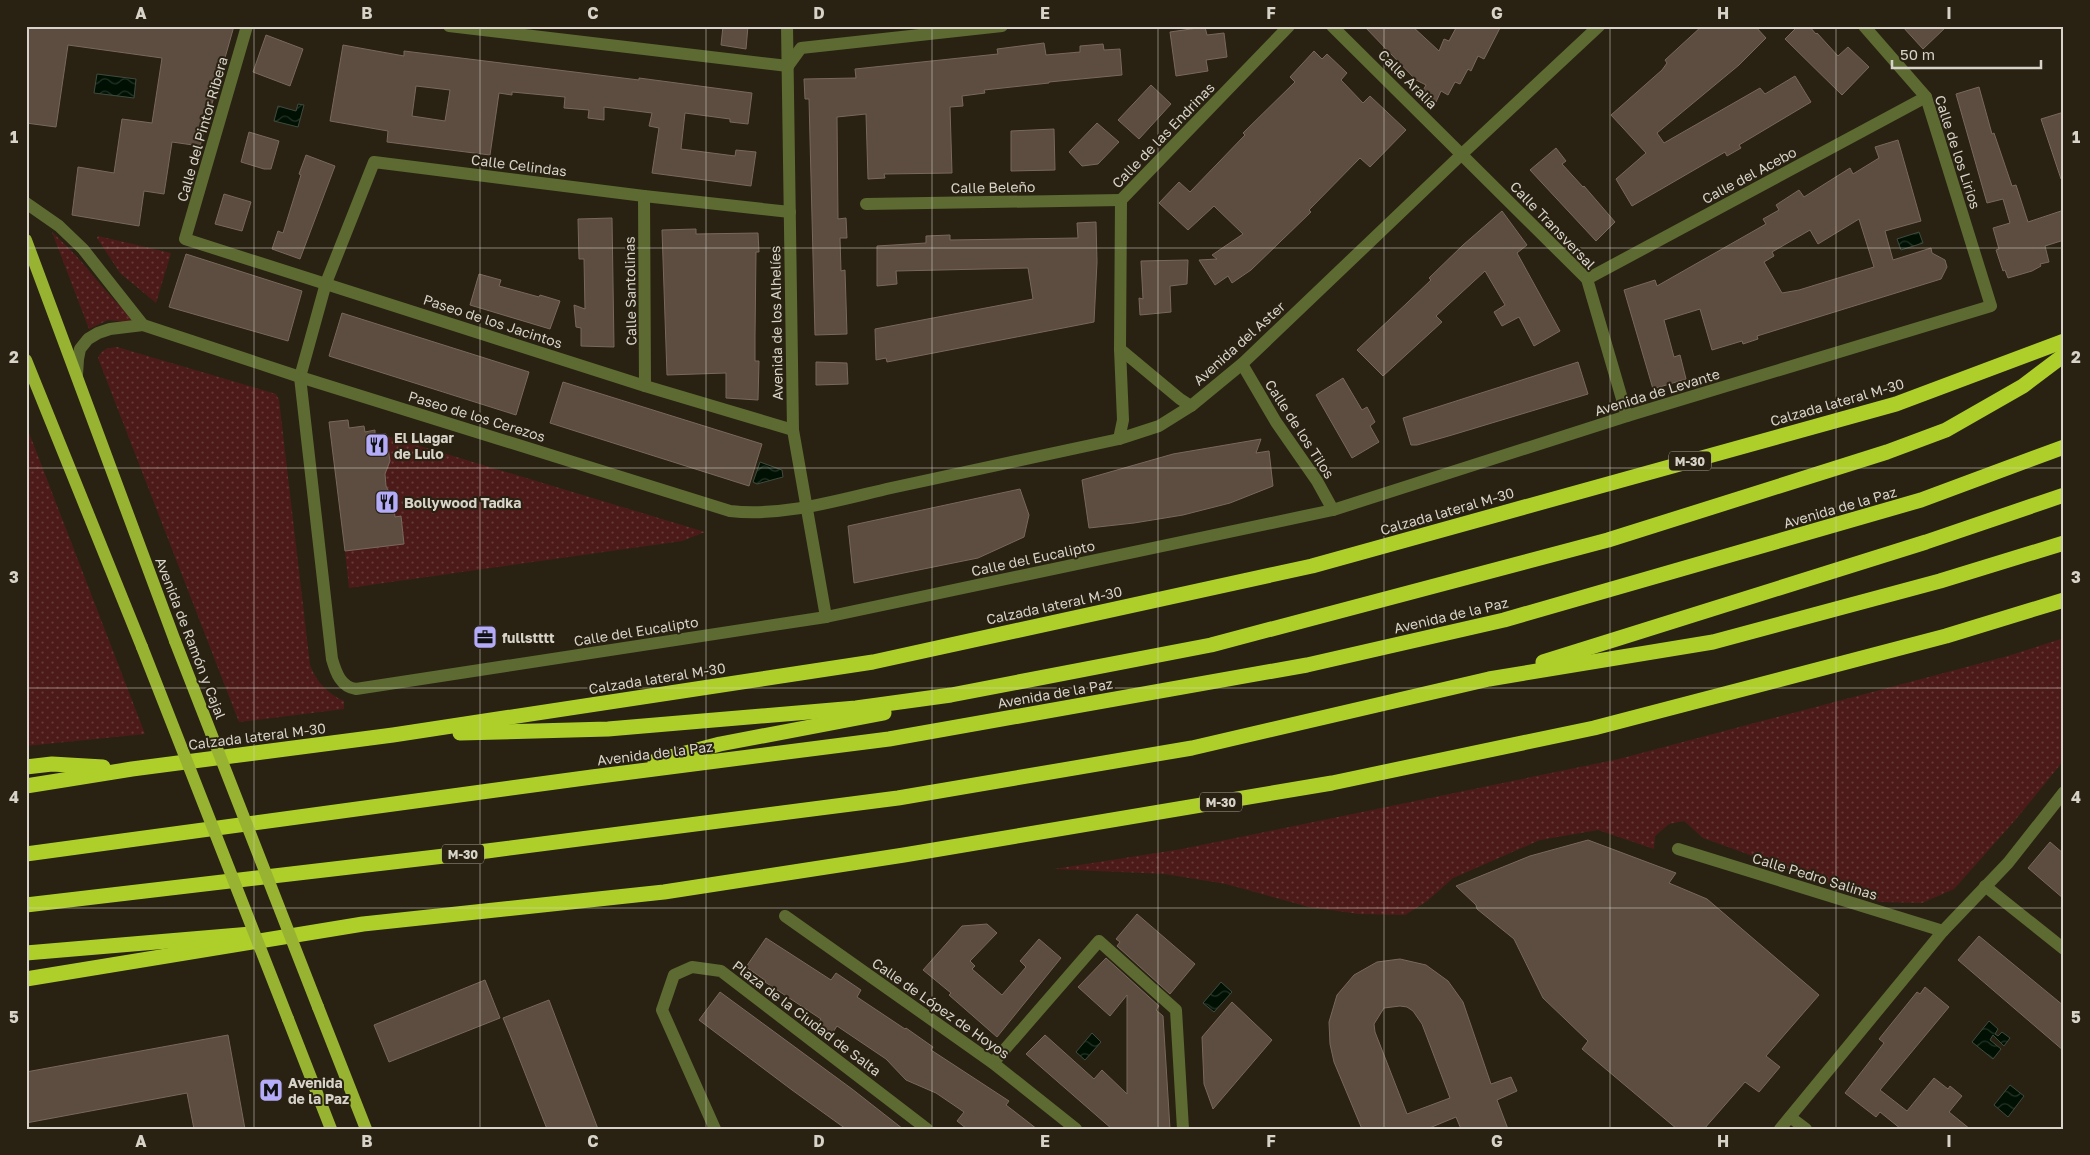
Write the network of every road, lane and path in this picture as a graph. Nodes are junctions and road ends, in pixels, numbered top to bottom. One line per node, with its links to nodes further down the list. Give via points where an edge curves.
1 (247, 26): 17 (street, Calle del Pintor Ribera)
2 (449, 26): 9 (street)
3 (787, 26): 9 (street, Avenida de los Alhelíes)
4 (1002, 26): 9 (street, via 801,48)
5 (1289, 26): 13 (street, Calle de las Endrinas)
6 (1332, 26): 11 (street, Calle Aralia)
7 (1599, 26): 11 (street, Avenida del Aster)
8 (1864, 26): 10 (street, Calle de los Lirios)
9 (788, 66): 16 (street, Avenida de los Alhelíes)
10 (1926, 97): 19 (street, Calle del Acebo); 21 (street, Calle de los Lirios)
11 (1462, 154): 19 (street, Calle Transversal); 27 (street, Avenida del Aster)
12 (644, 196): 16 (street, Calle Celindas); 20 (street, Calle Celindas, via 374,162); 30 (street, Calle Santolinas)
13 (1120, 200): 15 (street, Calle Beleño); 24 (street, Calle de las Endrinas)
14 (26, 203): 22 (street, via 59,226 83,249)
15 (866, 204)
16 (790, 212): 33 (street, Avenida de los Alhelíes)
17 (186, 239): 20 (street, Paseo de los Jacintos)
18 (26, 240): 28 (main road, Avenida de Ramón y Cajal)
19 (1587, 279): 32 (street, Calle Transversal)
20 (326, 283): 29 (street, Calle del Eucalipto); 30 (street, Paseo de los Jacintos)
21 (1991, 306): 32 (street, Avenida de Levante)
22 (143, 325): 28 (street, Paseo de los Cerezos, via 110,329 88,340 80,349); 29 (street, Paseo de los Cerezos)
23 (2064, 341): 44 (highway, Calzada lateral M-30 / M-30, via 1896,404 1312,566 873,662)
24 (1120, 349): 31 (street, via 1180,400); 34 (street, Calle de las Endrinas, via 1123,420)
25 (2064, 355): 43 (highway, via 2023,386 1946,430 1887,452 1599,543 1211,645)
26 (26, 360): 64 (main road, bridge)
27 (1242, 364): 31 (street, Avenida del Aster); 38 (street, Calle de los Tilos)
28 (77, 375): 65 (main road, Avenida de Ramón y Cajal, bridge, via 175,641)
29 (300, 377): 37 (street, Paseo de los Cerezos, via 730,511 753,514); 41 (street, Calle del Eucalipto, via 332,660 342,682 351,688)
30 (645, 386): 33 (street, Paseo de los Jacintos)
31 (1192, 406): 34 (street, Avenida del Aster, via 1159,426)
32 (1627, 416): 38 (street, Avenida de Levante)
33 (793, 430): 37 (street, Avenida de los Alhelíes)
34 (1119, 439): 37 (street, Avenida del Aster)
35 (2064, 448): 47 (highway, Avenida de la Paz, via 1922,500 1504,620 1307,665 889,739)
36 (2064, 495): 42 (highway, via 1926,542)
37 (805, 506): 41 (street, Avenida de los Alhelíes)
38 (1333, 510): 41 (street, Calle del Eucalipto)
39 (2064, 543): 42 (highway, M-30, via 1940,581 1713,642)
40 (2064, 600): 55 (highway, M-30, via 1946,636 1594,728 1332,783 664,892)
41 (826, 617)
42 (1489, 679): 53 (highway, M-30, via 1192,748 898,798 487,851)
43 (951, 695): 44 (highway, via 856,708 608,729); 47 (highway, via 877,715 720,744)
44 (393, 735): 46 (highway, Calzada lateral M-30 / M-30)
45 (26, 767): 46 (highway, via 52,764)
46 (132, 769): 48 (highway, Calzada lateral M-30 / M-30)
47 (592, 777): 51 (highway, Avenida de la Paz)
48 (26, 786)
49 (2064, 792): 52 (street, via 2008,863)
50 (1678, 849): 56 (street, Calle Pedro Salinas)
51 (26, 854)
52 (1985, 886): 56 (street); 57 (street)
53 (26, 905)
54 (785, 916): 62 (street, Calle de López de Hoyos)
55 (363, 924): 58 (highway, M-30); 59 (highway, M-30)
56 (1943, 931): 63 (street)
57 (2064, 949)
58 (26, 953)
59 (84, 971): 60 (highway, M-30); 61 (highway)
60 (26, 979)
61 (26, 989)
62 (993, 1063): 68 (street, Calle de López de Hoyos); 69 (street, via 1099,941 1176,1010)
63 (1790, 1117): 70 (street); 71 (street)
64 (331, 1129)
65 (366, 1129)
66 (715, 1129): 67 (street, Plaza de la Ciudad de Salta, via 662,1010 674,975 692,967 721,971)
67 (927, 1129)
68 (1076, 1129)
69 (1183, 1129)
70 (1780, 1129)
71 (1806, 1129)

